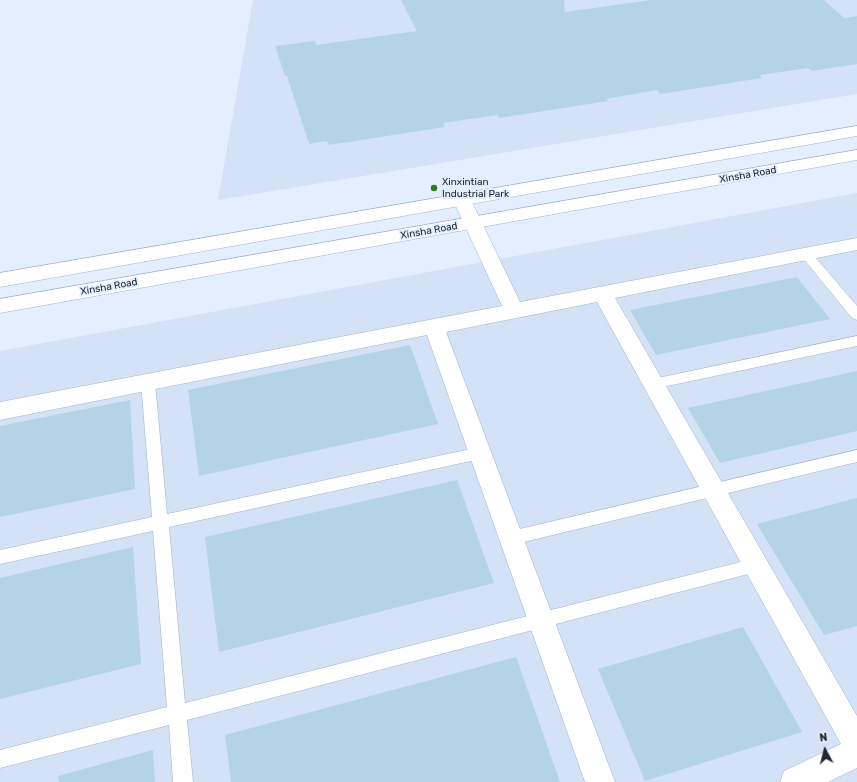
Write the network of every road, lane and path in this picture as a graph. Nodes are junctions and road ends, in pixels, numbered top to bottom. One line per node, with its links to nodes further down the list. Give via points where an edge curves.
1 (857, 131): 3 (street)
2 (857, 156): 4 (street, Xinsha Road)
3 (462, 200): 4 (street); 7 (street)
4 (473, 223): 9 (street, Xinsha Road); 10 (street)
5 (857, 244): 6 (street)
6 (806, 254): 8 (street); 11 (lane)
7 (5, 278)
8 (602, 294): 10 (street); 15 (street)
9 (0, 306)
10 (514, 311): 12 (street)
11 (857, 315)
12 (434, 326): 14 (street); 17 (street)
13 (857, 341): 15 (lane)
14 (148, 382): 16 (street); 20 (lane)
15 (653, 384): 19 (street)
16 (0, 411)
17 (480, 453): 20 (lane); 21 (street)
18 (857, 456): 19 (lane)
19 (714, 490): 21 (lane); 23 (street)
20 (160, 522): 22 (lane); 25 (lane)
21 (511, 538): 24 (street)
22 (0, 557)
23 (756, 565): 24 (lane); 26 (street)
24 (541, 620): 25 (lane); 30 (street)
25 (177, 714): 28 (lane); 29 (lane)
26 (857, 744)
27 (857, 752): 31 (street)
28 (0, 759)
29 (183, 782)
30 (600, 782)
31 (795, 782)

